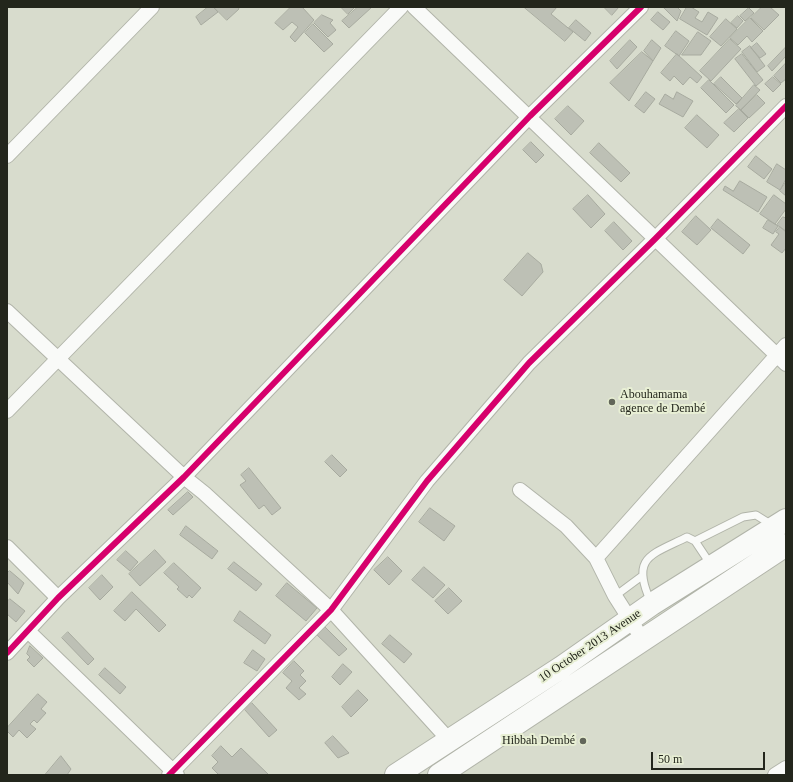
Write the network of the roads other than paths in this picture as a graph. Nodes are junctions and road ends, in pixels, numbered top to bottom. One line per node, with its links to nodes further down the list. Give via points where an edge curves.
1 (152, 7): 7 (street)
2 (400, 7): 11 (street)
3 (414, 7): 6 (street)
4 (641, 7): 6 (street)
5 (786, 106): 8 (street)
6 (530, 116): 8 (street); 13 (street)
7 (7, 156)
8 (655, 239): 10 (street); 25 (street, via 529,363 465,435 427,481)
9 (7, 311): 11 (street)
10 (783, 354): 19 (street)
11 (59, 358): 12 (street); 13 (street)
12 (7, 410)
13 (184, 477): 23 (street); 25 (street)
14 (520, 490): 19 (street, via 566,526)
15 (780, 523): 16 (lane, via 756,515 743,517); 20 (highway, 10 October 2013 Avenue)
16 (695, 541): 20 (lane); 21 (lane, via 687,537 651,555 644,564)
17 (786, 545): 28 (highway, 10 October 2013 Avenue)
18 (7, 547): 23 (street)
19 (596, 558): 22 (street)
20 (712, 566): 24 (highway, 10 October 2013 Avenue)
21 (642, 576): 22 (lane); 24 (lane)
22 (615, 596): 26 (street)
23 (58, 598): 27 (street)
24 (652, 604): 26 (highway, 10 October 2013 Avenue)
25 (331, 610): 30 (street); 33 (street)
26 (630, 620): 28 (street); 30 (highway, 10 October 2013 Avenue)
27 (28, 631): 29 (street); 33 (street)
28 (643, 640): 34 (highway, 10 October 2013 Avenue)
29 (7, 653)
30 (449, 740): 32 (highway, 10 October 2013 Avenue)
31 (786, 768): 35 (street)
32 (402, 773)
33 (173, 774)
34 (439, 775)
35 (775, 775)

